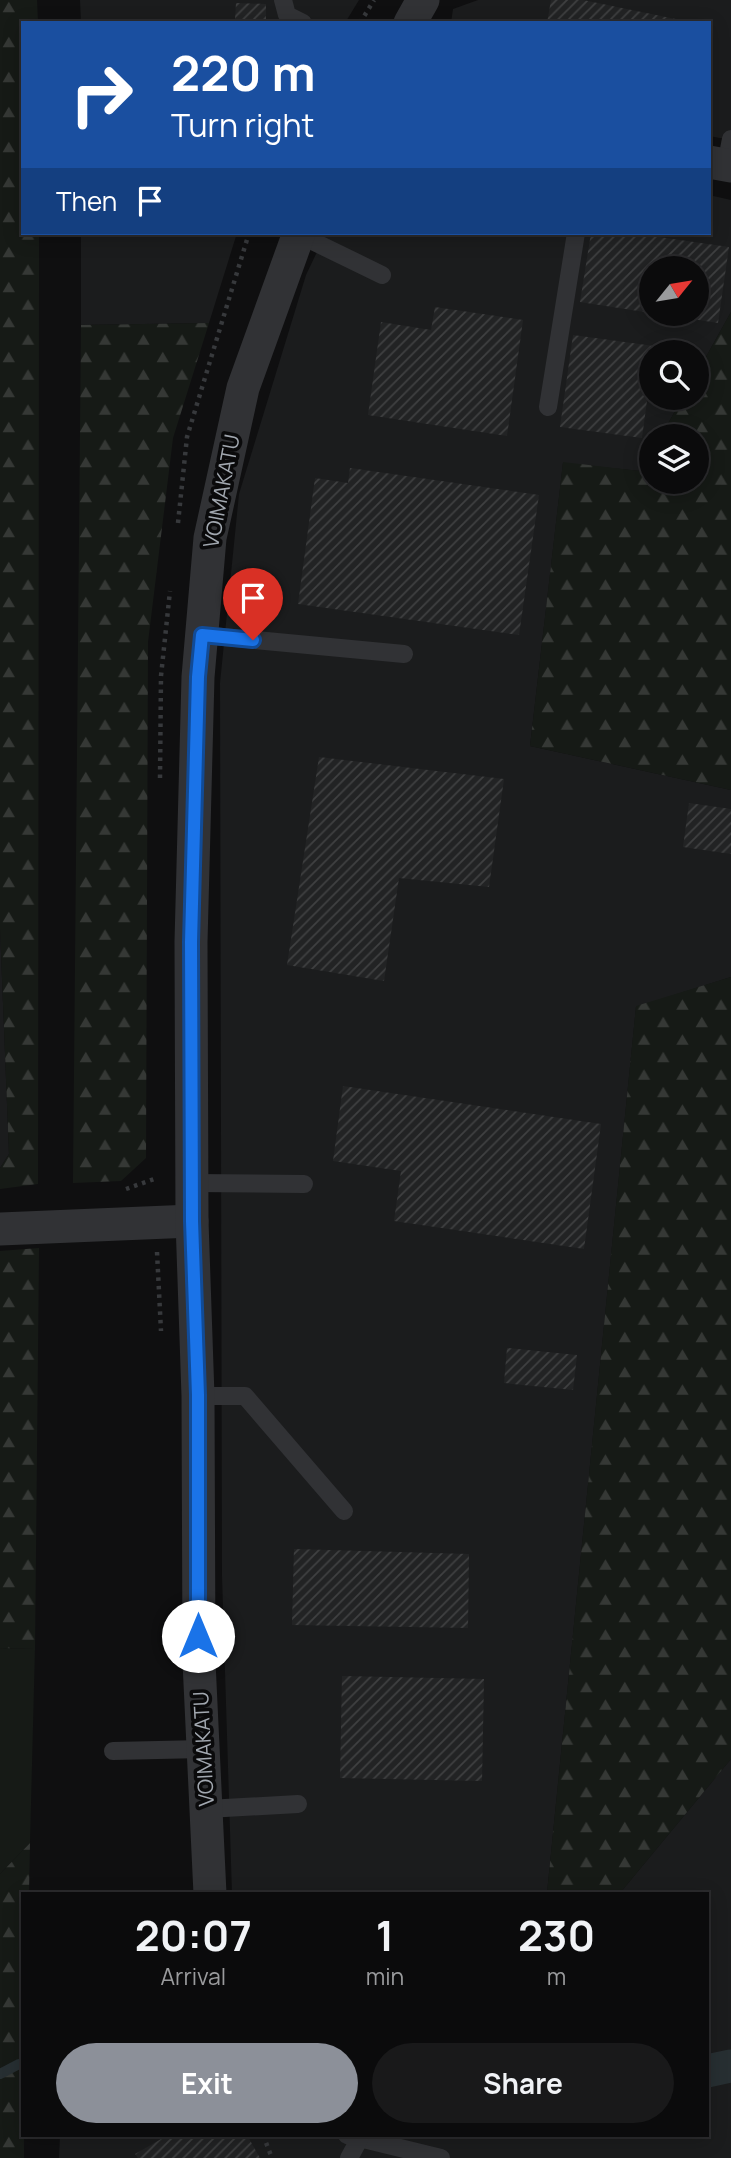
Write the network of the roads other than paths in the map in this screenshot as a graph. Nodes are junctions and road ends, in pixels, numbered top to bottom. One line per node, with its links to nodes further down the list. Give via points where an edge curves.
1 (283, 0): 3 (lane, via 288,15)
2 (422, 0): 4 (street)
3 (299, 21)
4 (411, 21)
5 (299, 235): 10 (street, VOIMAKATU, via 243,388 210,538)
6 (301, 235): 8 (lane)
7 (576, 235): 9 (lane)
8 (382, 275)
9 (548, 407)
10 (202, 635): 11 (lane); 12 (street, VOIMAKATU, via 191,942)
11 (404, 654)
12 (192, 1183): 13 (lane); 14 (street, VOIMAKATU)
13 (304, 1184)
14 (192, 1221): 15 (street, via 121,1208); 16 (street, VOIMAKATU)
15 (10, 1229)
16 (198, 1395): 17 (lane, via 245,1396); 18 (street, VOIMAKATU, via 198,1662)
17 (344, 1511)
18 (203, 1749): 19 (lane); 21 (street, VOIMAKATU)
19 (113, 1751)
20 (298, 1804): 21 (lane)
21 (207, 1809): 22 (street, VOIMAKATU)
22 (210, 1892)
23 (353, 2137): 25 (lane)
24 (357, 2137): 26 (lane)
25 (349, 2158)
26 (441, 2158)

